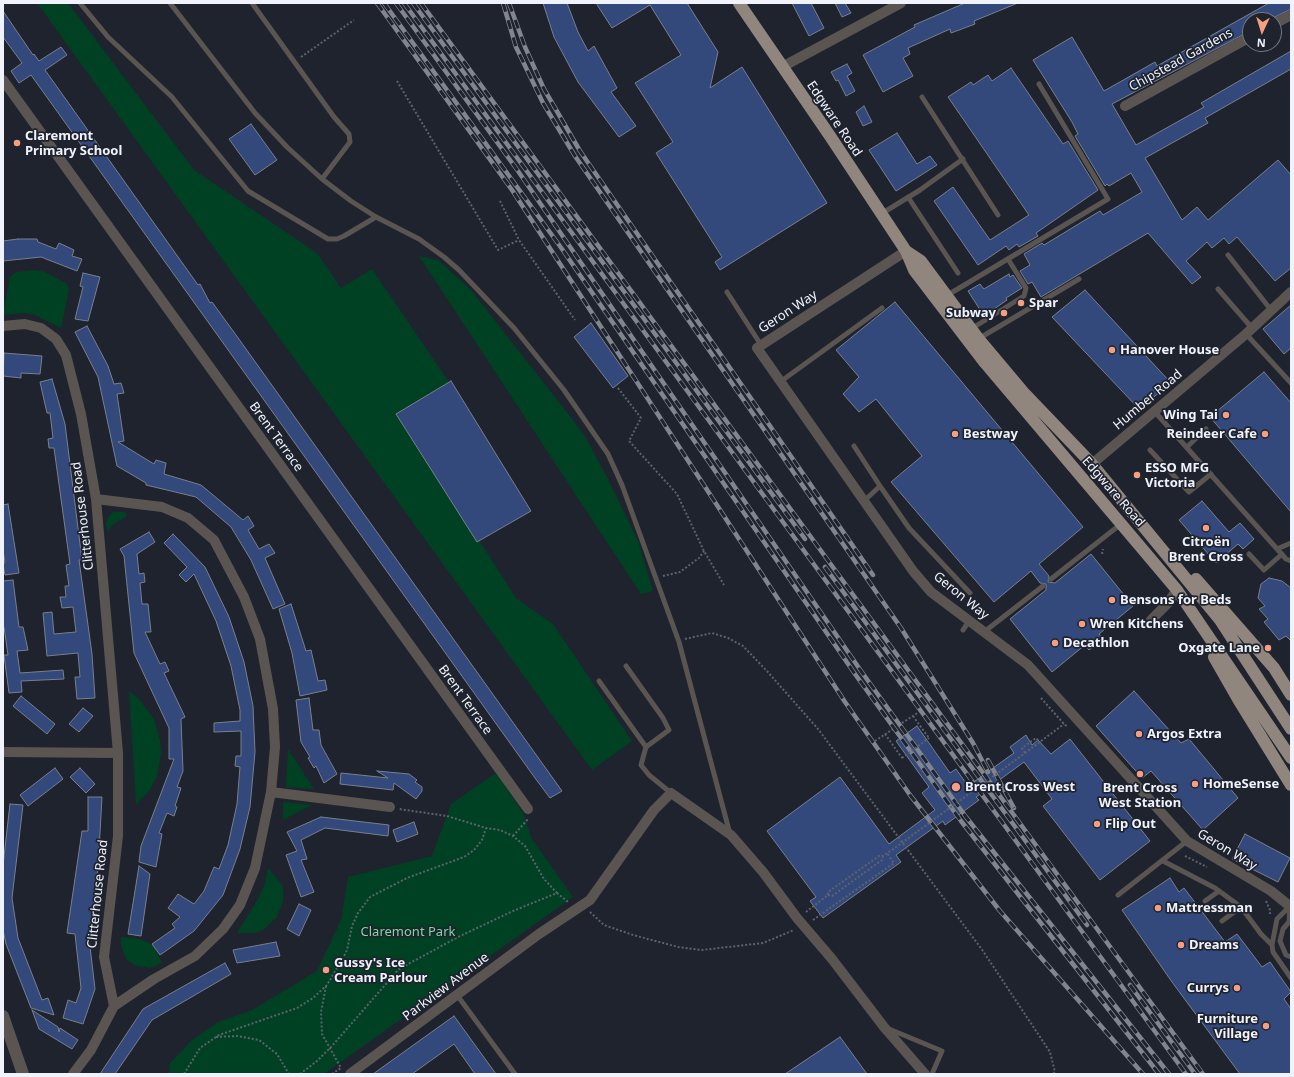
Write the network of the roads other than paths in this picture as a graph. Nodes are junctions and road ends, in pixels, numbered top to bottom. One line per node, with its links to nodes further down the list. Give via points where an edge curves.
1 (80, 3): 17 (lane, via 108,37 172,97 248,191 322,238 337,239)
2 (170, 3): 13 (lane, via 255,113)
3 (252, 3): 13 (lane, via 350,137 350,142)
4 (739, 3): 7 (main road, Edgware Road)
5 (901, 3): 7 (street)
6 (1242, 41): 11 (street, Chipstead Gardens)
7 (782, 66): 15 (main road, Edgware Road)
8 (3, 80): 71 (street, Brent Terrace)
9 (1038, 84): 20 (lane, via 1108,198)
10 (922, 97): 12 (lane)
11 (1125, 106)
12 (963, 159): 14 (lane); 16 (lane)
13 (322, 179): 17 (lane)
14 (908, 197): 15 (lane); 21 (lane)
15 (880, 214): 18 (main road, Edgware Road)
16 (998, 215)
17 (376, 217): 72 (lane, via 419,239 459,270 514,328 564,390 608,454 622,485 679,642)
18 (906, 251): 26 (main road, Edgware Road, via 921,261); 32 (street, Geron Way)
19 (1228, 255): 28 (lane)
20 (1008, 259): 26 (lane); 31 (lane, via 1026,288 1024,296)
21 (958, 273)
22 (1079, 279): 31 (lane)
23 (1218, 289): 30 (lane)
24 (727, 292): 32 (lane)
25 (1291, 292): 28 (street, Humber Road)
26 (942, 298): 31 (main road, Edgware Road)
27 (882, 308): 33 (lane)
28 (1271, 310): 30 (street, Humber Road)
29 (3, 326): 43 (street, Clitterhouse Road, via 25,324 41,328 56,339 66,355 81,414)
30 (1249, 331): 34 (lane); 35 (street, Humber Road)
31 (971, 336): 40 (main road, Edgware Road); 45 (main road, Edgware Road)
32 (761, 345): 33 (street, Geron Way, via 757,348)
33 (780, 382): 44 (street, Geron Way)
34 (1291, 383)
35 (1155, 412): 38 (lane); 40 (street, Humber Road)
36 (1206, 430): 38 (lane)
37 (854, 446): 42 (lane)
38 (1187, 448): 41 (lane)
39 (1150, 450): 41 (lane, via 1189,492)
40 (1092, 464): 61 (main road, via 1140,514 1274,668); 62 (main road, Edgware Road, via 1220,620)
41 (1211, 474): 47 (lane)
42 (880, 486): 44 (lane); 54 (lane, via 909,528)
43 (96, 499): 65 (street, Clitterhouse Road); 68 (street, via 162,507 188,518 214,540 244,597 260,640 273,716 275,747)
44 (864, 501): 56 (street, Geron Way, via 913,571 931,592)
45 (1122, 524): 51 (lane); 53 (main road, Edgware Road)
46 (1291, 543): 47 (lane)
47 (1277, 548): 49 (lane)
48 (1249, 554): 49 (lane, via 1264,570)
49 (1282, 554): 50 (lane)
50 (1291, 561)
51 (1051, 579)
52 (1043, 586): 58 (lane)
53 (1177, 590): 55 (street); 66 (main road, Edgware Road); 67 (main road, via 1238,699)
54 (970, 593)
55 (1151, 620)
56 (969, 621): 57 (lane); 58 (street, Geron Way)
57 (963, 630)
58 (984, 632): 73 (street, Geron Way, via 1028,665)
59 (626, 666): 63 (lane, via 669,730)
60 (599, 681): 63 (lane)
61 (1291, 695)
62 (1291, 729)
63 (646, 747): 69 (lane, via 641,765 649,775)
64 (3, 752): 65 (street)
65 (118, 753): 85 (street, Clitterhouse Road, via 118,836 104,957)
66 (1291, 758)
67 (1291, 785)
68 (271, 792): 70 (street); 85 (street, via 255,868 240,905 223,929 195,956)
69 (671, 792): 72 (street); 84 (street, Parkview Avenue, via 654,810 590,900)
70 (390, 807)
71 (528, 809)
72 (731, 835): 87 (street)
73 (1187, 841): 74 (lane); 78 (street, Geron Way, via 1271,891)
74 (1163, 861): 75 (lane); 76 (lane)
75 (1219, 891): 77 (lane); 79 (lane)
76 (1118, 895)
77 (1205, 901)
78 (1291, 906): 81 (lane, via 1277,919); 82 (lane, via 1289,922 1283,929 1280,941 1286,955)
79 (1241, 907): 80 (lane); 81 (lane)
80 (1222, 921)
81 (1272, 945): 83 (lane, via 1273,952)
82 (1291, 957)
83 (1291, 978)
84 (457, 995): 90 (street, Parkview Avenue); 91 (lane)
85 (114, 1006): 89 (street, via 91,1050)
86 (3, 1016): 88 (street)
87 (884, 1027): 92 (street); 93 (lane, via 942,1051)
88 (23, 1074)
89 (73, 1074)
90 (350, 1074)
91 (515, 1074)
92 (925, 1074)
93 (932, 1074)

